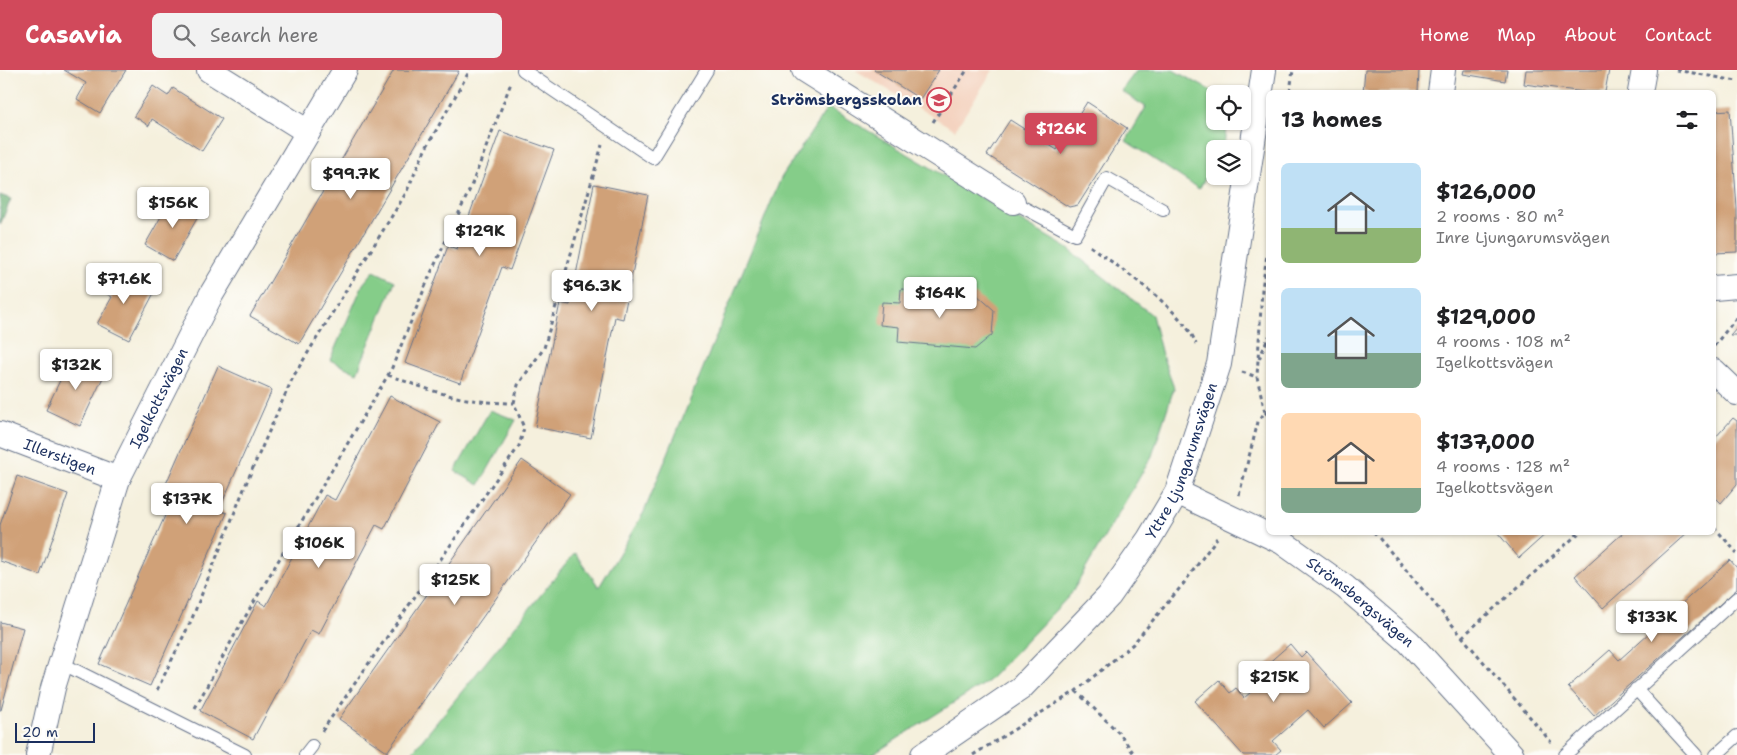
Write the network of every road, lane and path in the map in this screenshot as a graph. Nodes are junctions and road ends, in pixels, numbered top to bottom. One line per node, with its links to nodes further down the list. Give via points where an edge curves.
1 (209, 70): 18 (street)
2 (345, 70): 18 (street, Igelkottsvägen)
3 (470, 70): 49 (path, via 425,150 406,193 293,377 191,621)
4 (707, 70): 17 (lane, via 653,158)
5 (804, 70): 19 (street)
6 (967, 70): 19 (path)
7 (1264, 70): 29 (street, Yttre Ljungarumsvägen)
8 (1293, 70): 14 (path)
9 (1442, 70): 15 (street)
10 (1644, 70): 16 (street)
11 (1676, 70): 13 (path)
12 (518, 74): 17 (lane); 31 (path)
13 (1737, 81)
14 (1290, 90)
15 (1440, 90)
16 (1640, 90)
17 (607, 127): 34 (path, via 544,348 518,385)
18 (308, 132): 36 (street, Igelkottsvägen, via 211,296)
19 (920, 143): 20 (street)
20 (1013, 202): 22 (lane)
21 (1163, 210): 22 (lane, via 1108,178)
22 (1075, 235): 29 (path, via 1156,296 1187,326 1200,357)
23 (1737, 286): 24 (street)
24 (1716, 288)
25 (1737, 317): 27 (path)
26 (1266, 343): 28 (path)
27 (1716, 344)
28 (1258, 362)
29 (1219, 364): 32 (path); 37 (street, Yttre Ljungarumsvägen)
30 (1716, 373): 33 (street)
31 (388, 375): 34 (path, via 446,396 487,403); 50 (path, via 238,629)
32 (1257, 377)
33 (1737, 394)
34 (514, 403): 52 (path, via 524,428 519,446)
35 (0, 434): 36 (street, Illerstigen)
36 (118, 479): 46 (street, Igelkottsvägen)
37 (1177, 492): 39 (street, Strömsbergsvägen); 56 (street, Yttre Ljungarumsvägen, via 1109,596 1021,688)
38 (1716, 529): 43 (path)
39 (1266, 534)
40 (1267, 535): 58 (street, Strömsbergsvägen, via 1345,587 1409,642)
41 (1377, 535): 45 (path)
42 (1577, 535): 45 (path)
43 (1737, 553)
44 (1737, 598): 47 (lane)
45 (1462, 637): 53 (path)
46 (61, 663): 49 (lane); 54 (street, Igelkottsvägen)
47 (1636, 690): 53 (lane); 59 (lane)
48 (1076, 691): 57 (path, via 1120,734)
49 (149, 706): 50 (lane)
50 (186, 726): 55 (lane)
51 (1737, 736): 60 (lane)
52 (308, 751)
53 (1561, 751)
54 (38, 755)
55 (245, 755)
56 (923, 755)
57 (1135, 755)
58 (1512, 755)
59 (1696, 755)
60 (1716, 755)

